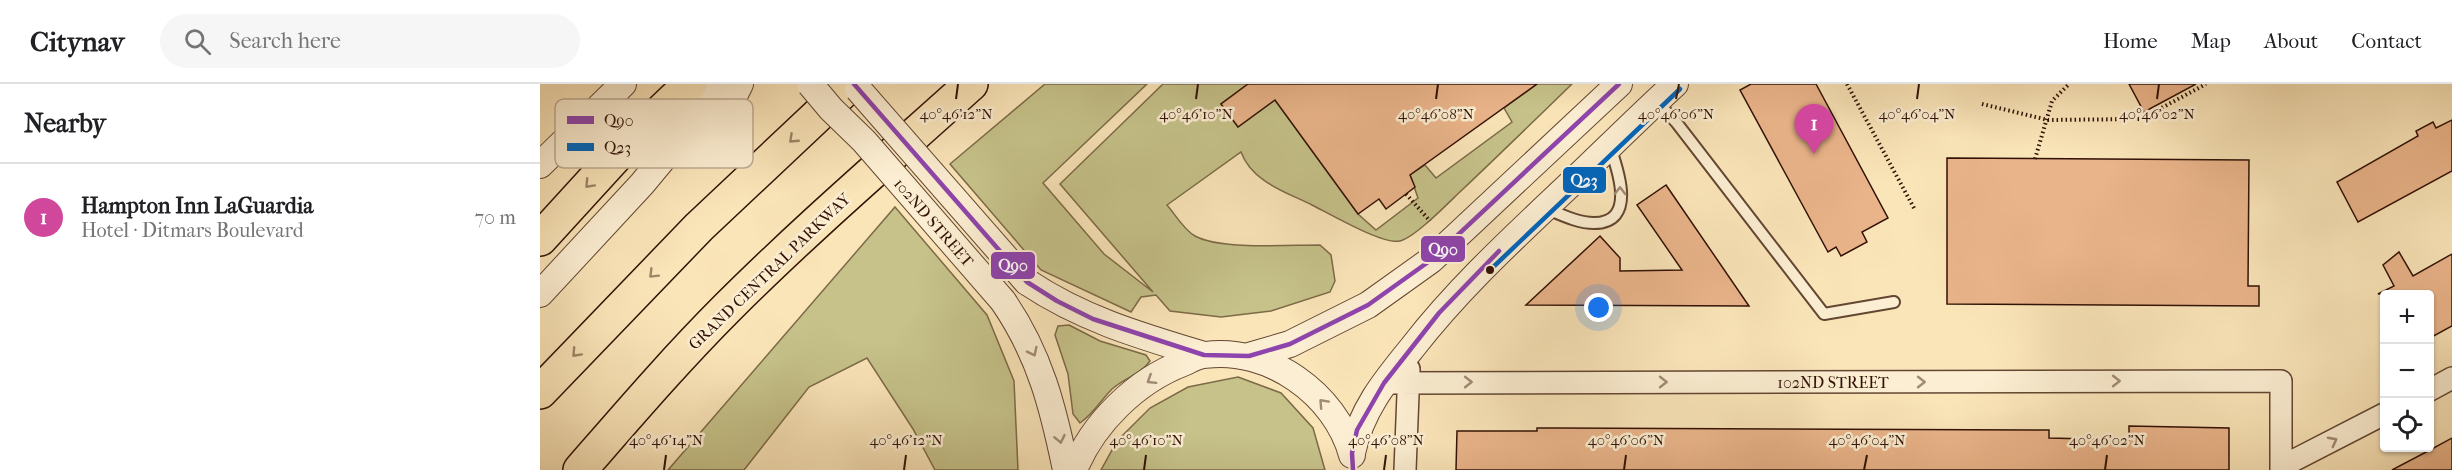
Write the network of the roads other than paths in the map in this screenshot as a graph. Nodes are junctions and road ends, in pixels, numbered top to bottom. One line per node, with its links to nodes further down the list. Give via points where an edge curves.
1 (622, 84): 11 (street)
2 (690, 84): 12 (highway, one-way to 12)
3 (719, 84): 13 (street)
4 (740, 84): 14 (street)
5 (810, 84): 16 (street, bridge)
6 (829, 84): 16 (street, bridge)
7 (853, 84): 29 (street, 102ND STREET, bridge, via 1027,282 1093,319); 36 (highway, one-way to 36, via 699,227)
8 (971, 84): 31 (highway, GRAND CENTRAL PARKWAY, via 783,254)
9 (1619, 84): 30 (street, via 1431,260 1368,305 1290,344)
10 (1675, 84): 15 (street)
11 (607, 99)
12 (674, 99)
13 (711, 99)
14 (732, 99)
15 (1656, 101): 17 (street); 27 (lane, via 1824,314)
16 (864, 141): 42 (street, 102ND STREET, one-way to 42, bridge, via 1003,301 1044,377)
17 (1610, 147): 24 (street); 24 (lane, one-way to 17, via 1574,219 1607,222 1618,210 1622,191)
18 (555, 150): 19 (street)
19 (540, 165)
20 (605, 168): 25 (highway, one-way to 25)
21 (655, 168): 23 (street)
22 (662, 168): 23 (street)
23 (642, 184): 26 (street)
24 (1545, 208): 28 (street, via 1476,274)
25 (540, 239)
26 (540, 294)
27 (1894, 302)
28 (1410, 350): 33 (street); 34 (street)
29 (1204, 354): 30 (street); 43 (street, one-way to 43, via 1174,366 1119,406 1087,444)
30 (1249, 356): 38 (street, one-way to 30, via 1341,426 1324,403 1299,381)
31 (671, 365): 40 (highway, GRAND CENTRAL PARKWAY); 41 (highway)
32 (2452, 378): 35 (street)
33 (1384, 383): 34 (street, 102ND STREET); 38 (street, via 1357,430)
34 (1409, 383): 39 (street, 102ND STREET, one-way to 39, via 2281,381); 44 (street)
35 (2434, 388)
36 (540, 392)
37 (2380, 417): 39 (street, one-way to 37)
38 (1353, 461)
39 (2281, 469)
40 (580, 470)
41 (598, 470)
42 (1066, 470)
43 (1074, 470)
44 (1405, 470)

